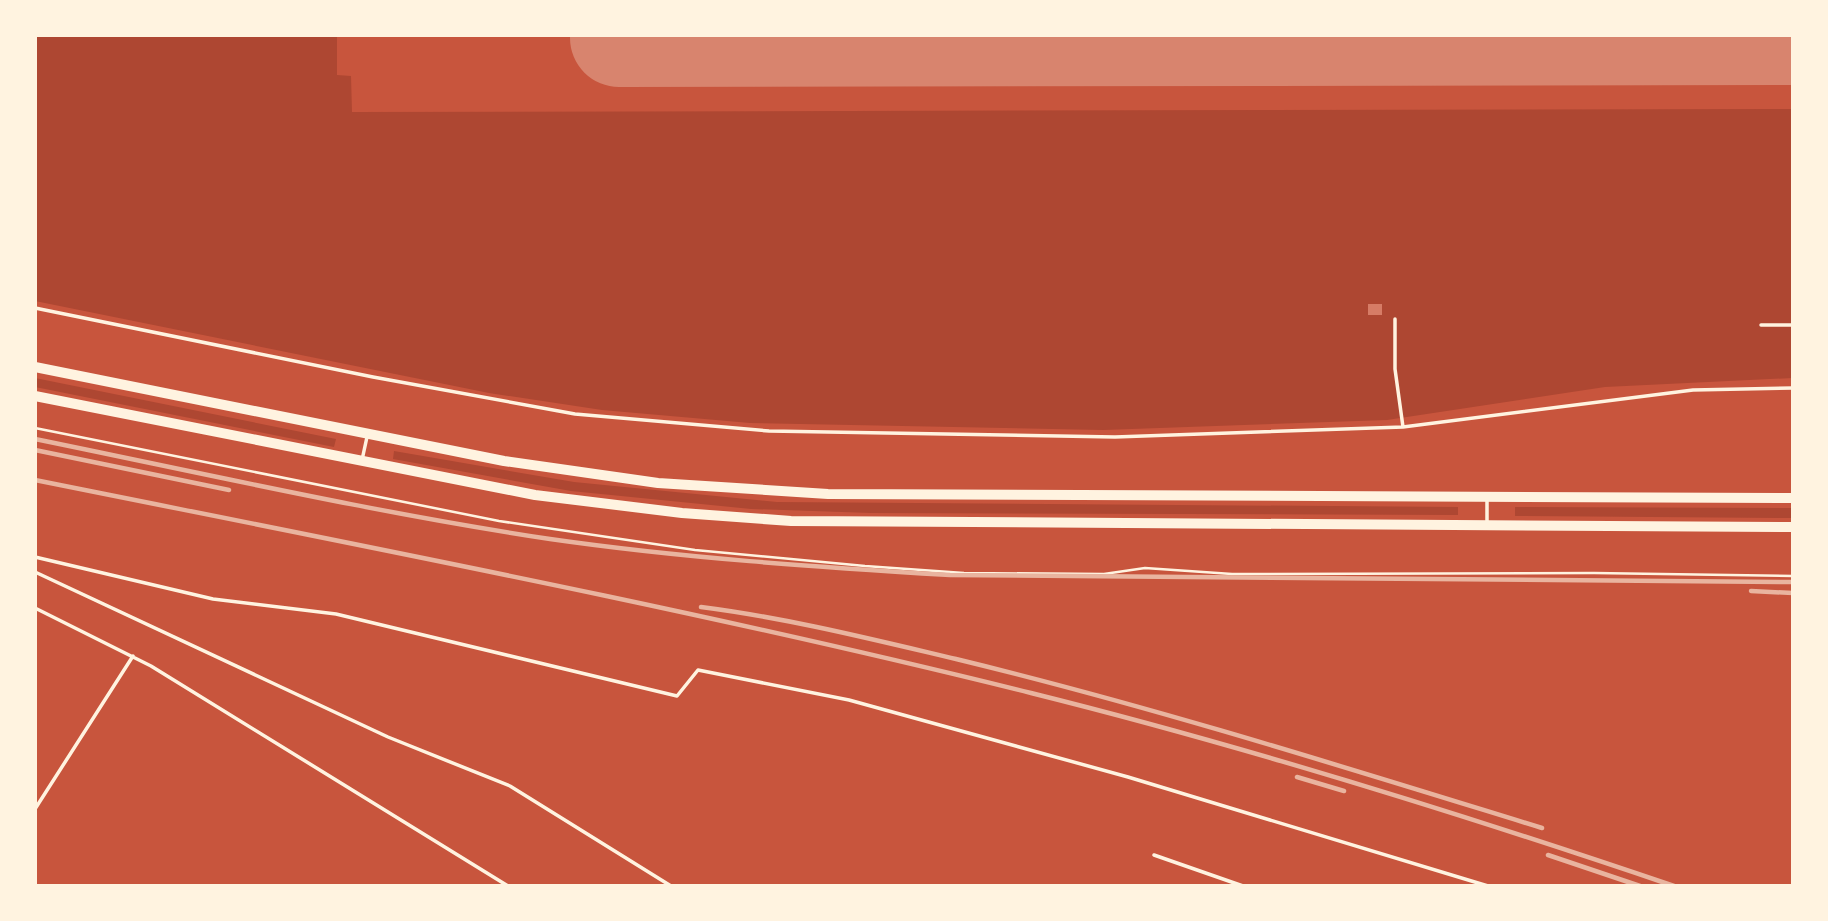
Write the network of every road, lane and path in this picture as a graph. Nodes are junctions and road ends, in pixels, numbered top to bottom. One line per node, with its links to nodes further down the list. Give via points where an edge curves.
1 (35, 308): 9 (lane, via 459,394 655,422 769,431 1089,437)
2 (1395, 319): 9 (lane, via 1395,369)
3 (1761, 325): 4 (lane)
4 (1793, 325)
5 (35, 368): 10 (main road)
6 (1793, 388): 9 (lane, via 1693,390)
7 (35, 396): 11 (main road)
8 (35, 428): 18 (path, via 512,523 695,550 864,566 964,573 1104,573 1145,568 1232,574)
9 (1403, 428)
10 (368, 435): 11 (lane); 12 (main road, via 575,473 828,494)
11 (362, 462): 14 (main road, via 608,505 791,521)
12 (1487, 497): 13 (main road); 14 (lane)
13 (1793, 498)
14 (1487, 524): 15 (main road)
15 (1793, 527)
16 (35, 557): 26 (lane, via 213,599 337,614 677,696 698,670 849,700 1128,777)
17 (35, 572): 24 (lane, via 388,737 510,786)
18 (1793, 576)
19 (35, 608): 20 (lane)
20 (133, 656): 21 (lane); 23 (lane)
21 (35, 809)
22 (1154, 855): 25 (lane)
23 (508, 886)
24 (671, 886)
25 (1242, 886)
26 (1488, 886)

